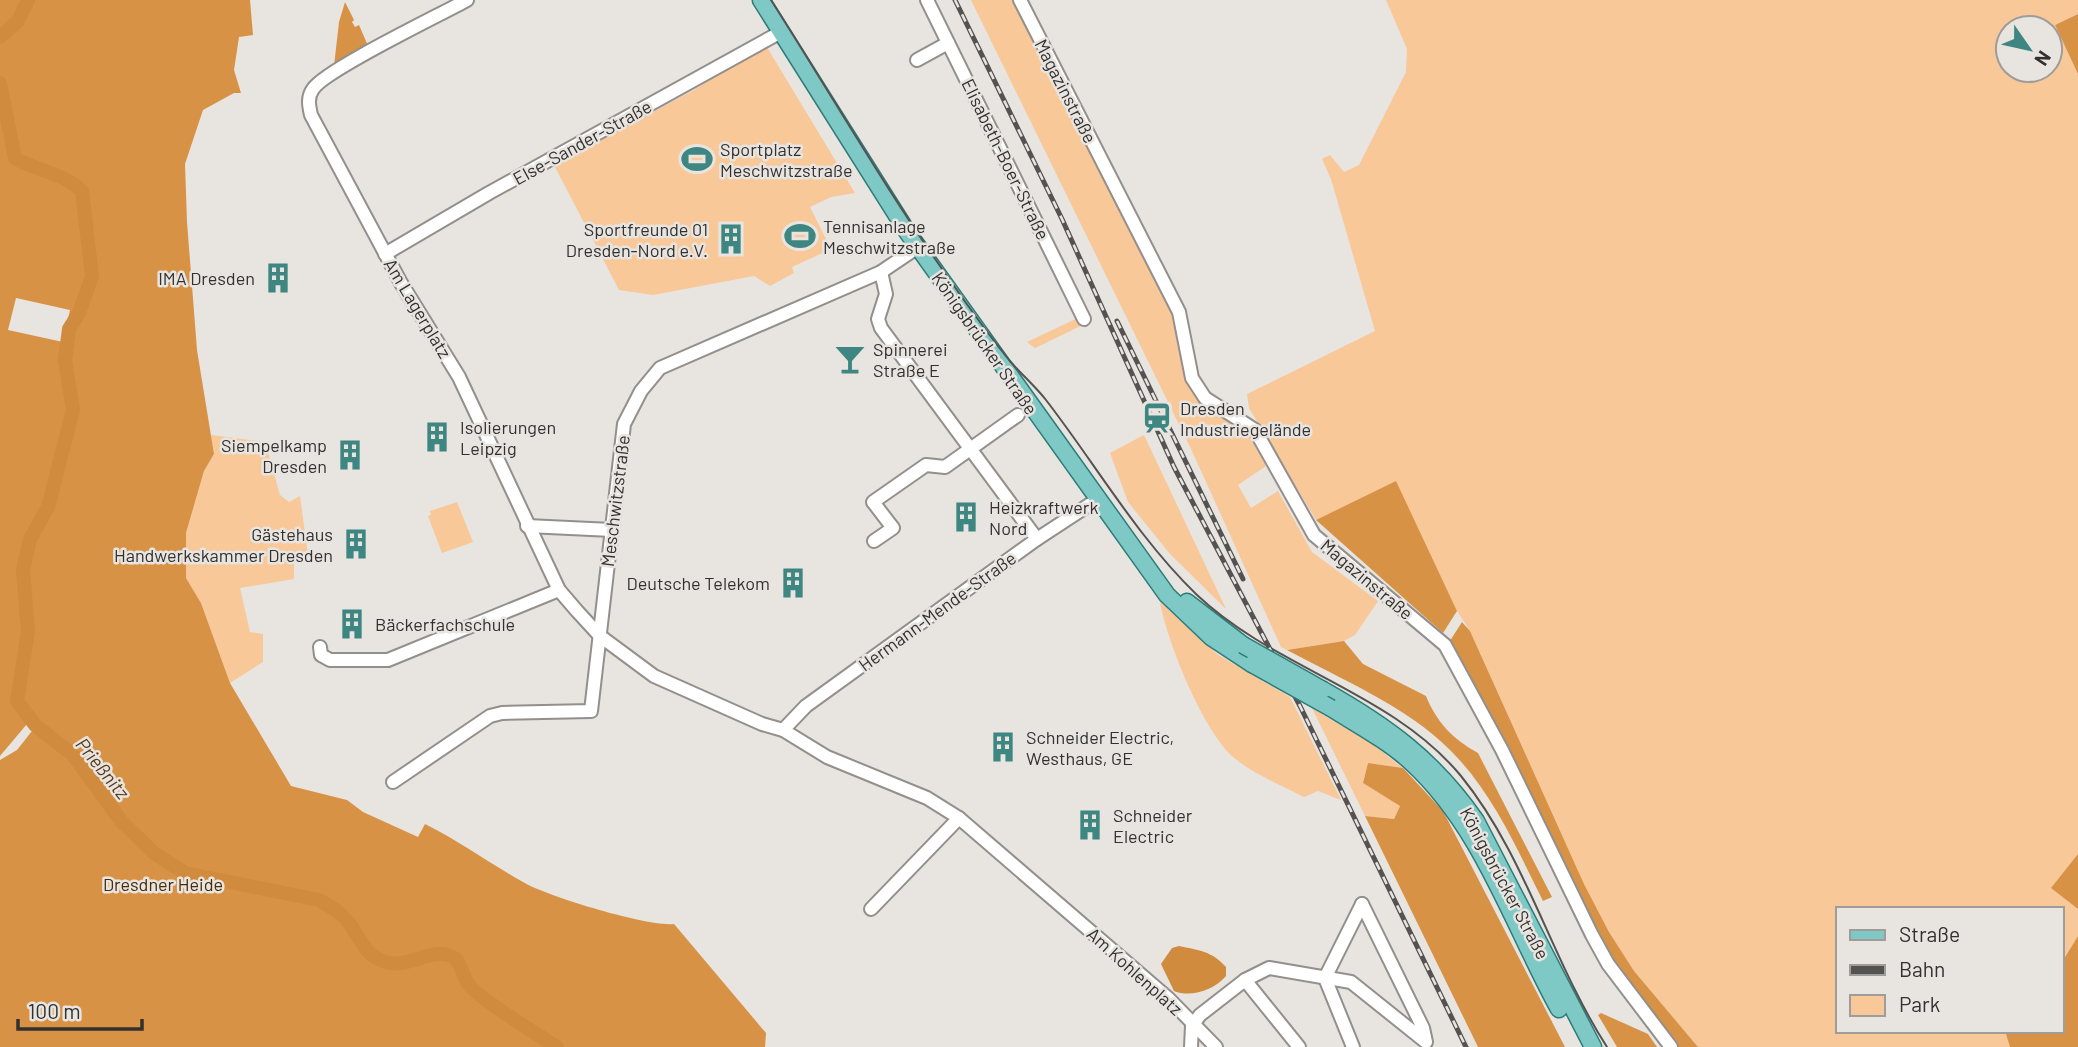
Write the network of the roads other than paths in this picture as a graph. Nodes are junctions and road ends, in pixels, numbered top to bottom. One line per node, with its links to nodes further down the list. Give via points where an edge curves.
1 (467, 0): 9 (street, Am Lagerplatz, via 332,73 310,92 311,115)
2 (761, 0): 5 (main road, Königsbrücker Straße)
3 (927, 0): 6 (street, Elisabeth-Boer-Straße)
4 (1020, 0): 36 (street, Magazinstraße, via 1180,312 1192,378 1205,398 1255,430 1314,534 1445,645 1608,964)
5 (781, 32): 8 (main road, Königsbrücker Straße); 9 (street, Else-Sander-Straße)
6 (948, 43): 7 (street); 11 (street, Elisabeth-Boer-Straße)
7 (917, 60)
8 (918, 247): 10 (street, Meschwitzstraße); 14 (main road, Königsbrücker Straße)
9 (386, 254): 15 (street, Am Lagerplatz, via 467,392)
10 (881, 272): 13 (street, via 886,295 878,319 881,328); 16 (street, Meschwitzstraße, via 660,368 641,391 624,424)
11 (1084, 319)
12 (1018, 415): 13 (street)
13 (968, 449): 17 (street); 18 (street, via 945,467 926,464 873,502 893,528)
14 (1098, 499): 17 (street, Hermann-Mende-Straße); 19 (main road, Königsbrücker Straße)
15 (527, 526): 16 (street); 20 (street, Am Lagerplatz)
16 (612, 530): 21 (street, Meschwitzstraße)
17 (1037, 539): 23 (street, Hermann-Mende-Straße, via 806,706)
18 (874, 541)
19 (1152, 573): 34 (main road, Königsbrücker Straße, bridge, via 1194,623 1410,761 1449,803 1481,854); 35 (main road, Königsbrücker Straße, bridge, via 1243,645 1378,723 1418,752 1476,821)
20 (559, 590): 21 (street, Am Lagerplatz); 22 (street, via 388,660 330,660 321,655)
21 (600, 636): 23 (street, Am Kohlenplatz, via 654,676); 24 (street, Meschwitzstraße, via 591,711 490,716)
22 (320, 646)
23 (782, 730): 25 (street, Am Kohlenplatz, via 827,757 927,798)
24 (393, 782)
25 (959, 818): 26 (street); 29 (street, Am Kohlenplatz, via 1168,998)
26 (871, 909)
27 (1325, 978): 27 (street, Am Kohlenplatz, via 1363,904 1426,1042 1351,982); 28 (street, Am Kohlenplatz, via 1269,968); 33 (street)
28 (1245, 980): 29 (street, Am Kohlenplatz); 32 (street)
29 (1192, 1026): 30 (street); 31 (street)
30 (1191, 1047)
31 (1216, 1047)
32 (1299, 1047)
33 (1353, 1047)
34 (1580, 1047)
35 (1592, 1047)
36 (1671, 1047)

